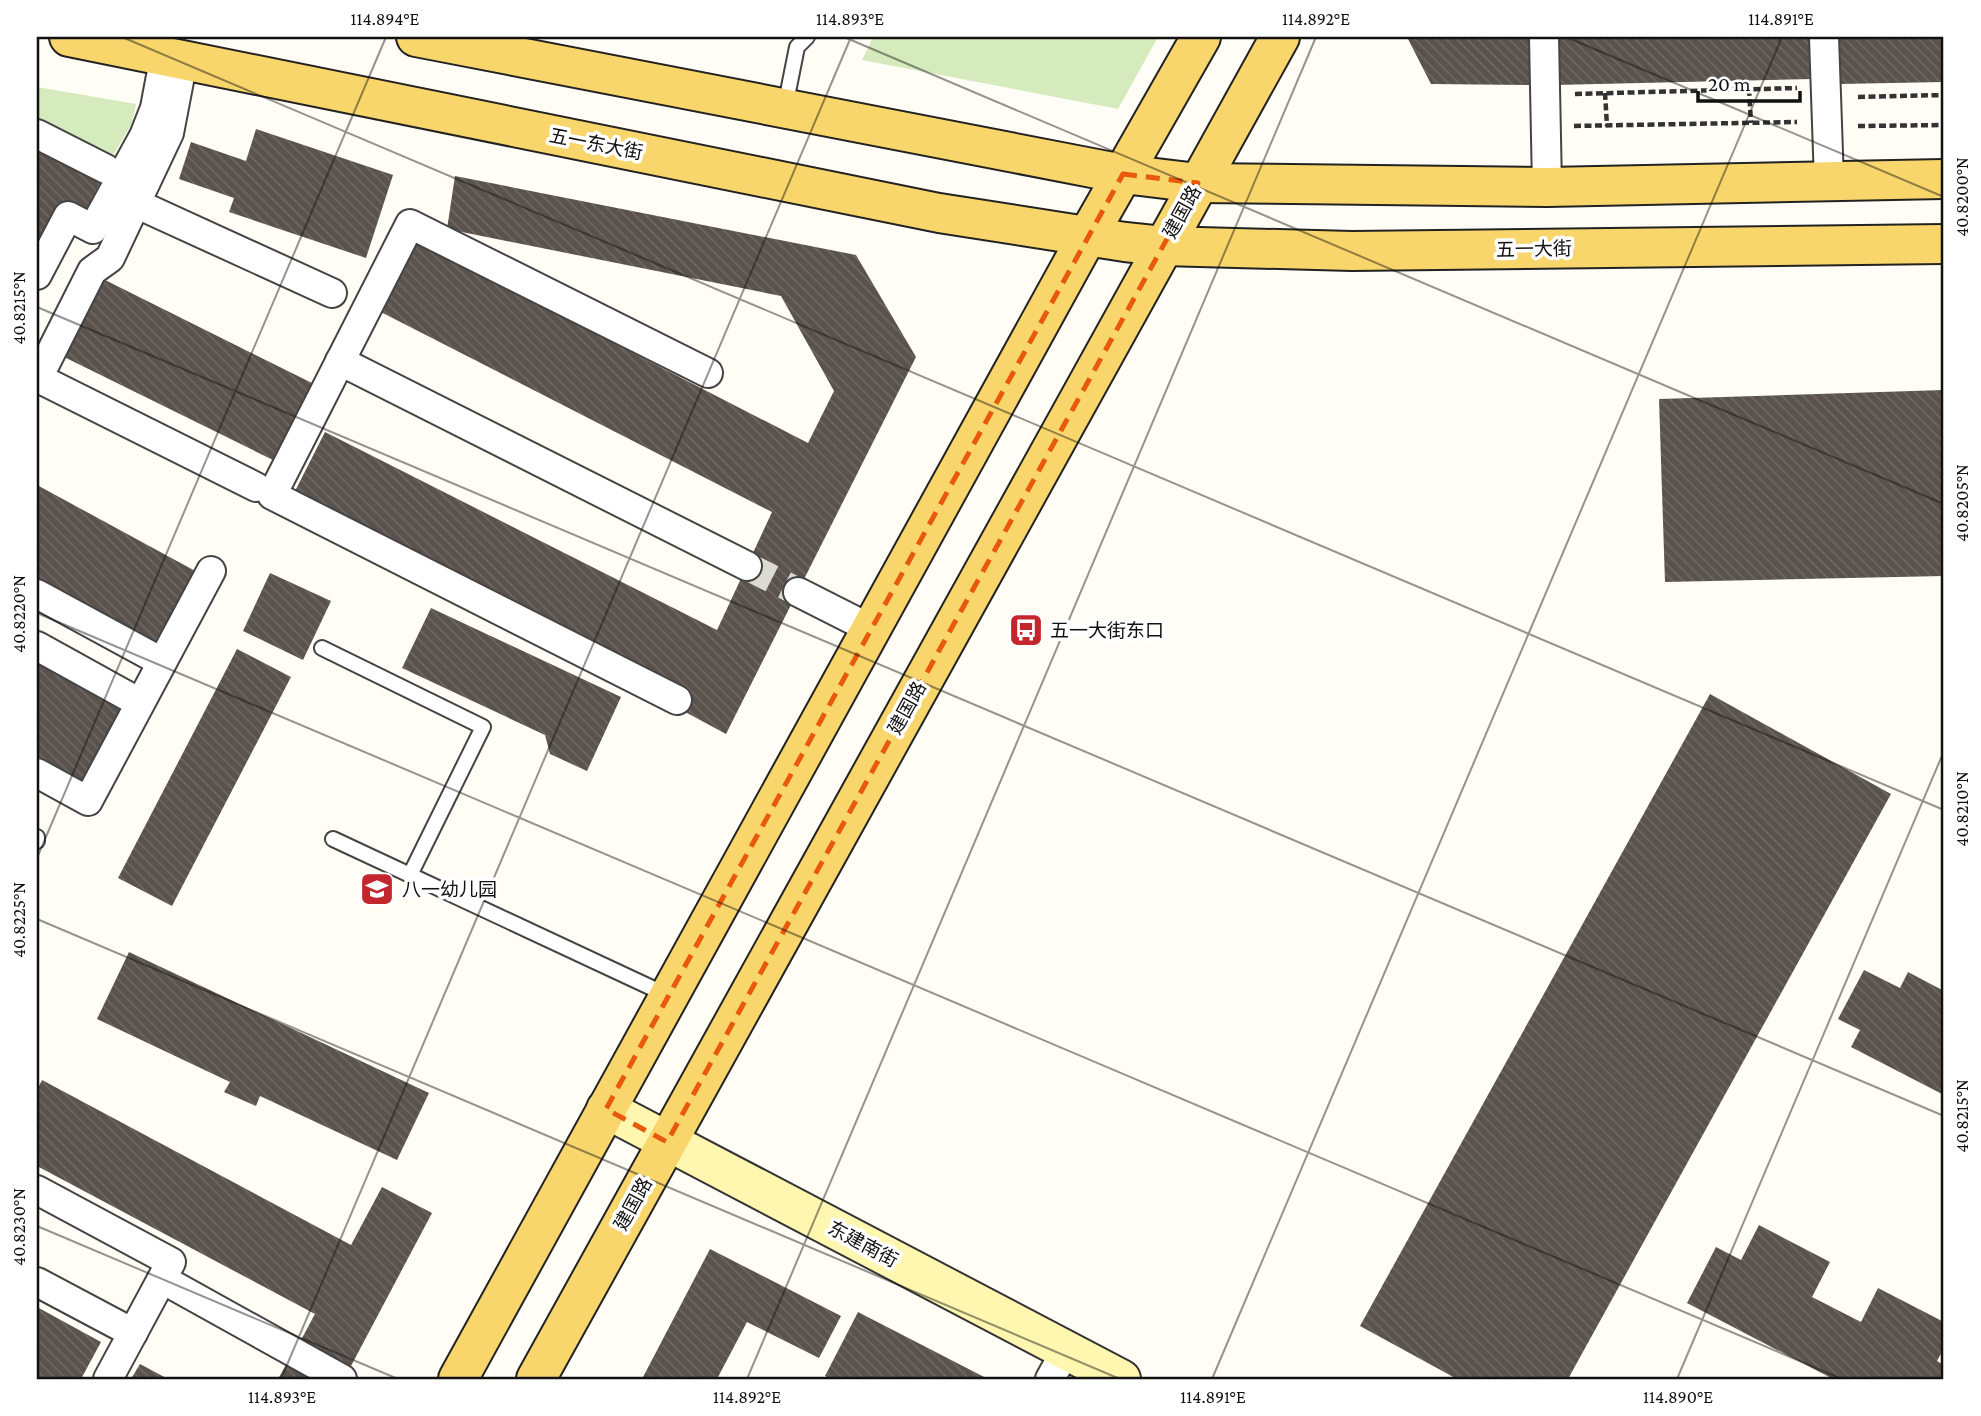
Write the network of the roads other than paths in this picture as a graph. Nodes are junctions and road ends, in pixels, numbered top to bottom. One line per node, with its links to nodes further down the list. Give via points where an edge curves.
1 (69, 37): 9 (main road, 五一东大街)
2 (416, 37): 8 (main road)
3 (807, 37): 10 (lane, via 797,47)
4 (1200, 37): 13 (main road)
5 (1280, 37): 16 (main road, 建国路)
6 (1544, 37): 17 (street)
7 (1824, 37): 15 (street)
8 (469, 42): 10 (main road)
9 (174, 58): 18 (street, via 169,133); 19 (main road, 五一东大街, via 939,213); 23 (street, via 144,136 93,229 68,216)
10 (785, 108): 13 (main road)
11 (37, 134): 12 (street)
12 (106, 169)
13 (1142, 176): 16 (main road); 19 (main road)
14 (1944, 179): 15 (main road)
15 (1829, 181): 17 (main road)
16 (1198, 183): 17 (main road); 22 (main road, 建国路)
17 (1547, 187)
18 (135, 203): 24 (street); 27 (street, via 110,258 92,271 38,378)
19 (1087, 237): 20 (main road, 五一东大街); 32 (main road)
20 (1125, 242): 22 (main road, 五一大街)
21 (1944, 244): 22 (main road, 五一大街, via 1352,251)
22 (1163, 246): 43 (main road, 建国路)
23 (37, 275)
24 (332, 293)
25 (340, 361): 26 (street, via 410,224); 28 (street); 36 (street, via 272,495)
26 (708, 373)
27 (256, 487)
28 (747, 566)
29 (211, 571): 35 (street)
30 (798, 592): 32 (street)
31 (37, 594): 35 (street)
32 (871, 629): 41 (main road)
33 (37, 646): 37 (street)
34 (322, 648): 40 (lane, via 483,727)
35 (162, 662): 37 (street)
36 (677, 700)
37 (140, 703): 38 (street, via 88,801)
38 (37, 774)
39 (332, 839): 40 (lane)
40 (410, 875): 41 (lane)
41 (668, 996): 42 (main road)
42 (606, 1110): 43 (street, 东建南街); 51 (main road)
43 (667, 1142): 48 (street, 东建南街); 52 (main road, 建国路)
44 (37, 1190): 45 (street, via 172,1262)
45 (162, 1279): 47 (street); 50 (street)
46 (37, 1282): 47 (street)
47 (133, 1333): 49 (street)
48 (1058, 1365): 53 (street, 东建南街)
49 (108, 1379)
50 (342, 1379)
51 (458, 1379)
52 (536, 1379)
53 (1121, 1379)

